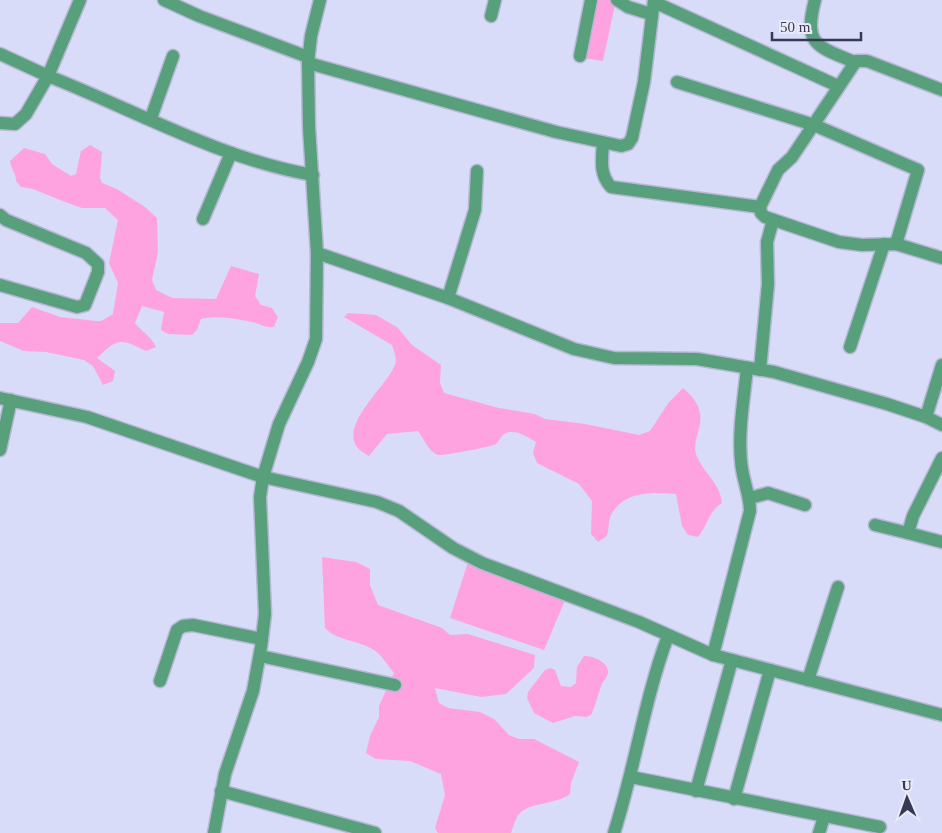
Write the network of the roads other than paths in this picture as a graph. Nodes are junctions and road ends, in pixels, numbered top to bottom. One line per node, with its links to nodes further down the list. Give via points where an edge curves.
1 (80, 0): 15 (street)
2 (164, 0): 13 (street)
3 (320, 0): 13 (street, via 310,36)
4 (495, 0): 9 (street)
5 (591, 0): 12 (street)
6 (617, 0): 8 (street, via 628,7)
7 (815, 0): 14 (street, via 813,40 819,47)
8 (653, 5): 17 (street); 22 (street, via 644,82 632,138 621,146)
9 (491, 16)
10 (0, 54): 15 (street)
11 (173, 56): 19 (street)
12 (580, 56)
13 (308, 60): 22 (street, via 420,95); 25 (street)
14 (854, 62): 17 (street); 18 (street, via 867,61)
15 (48, 76): 19 (street); 20 (street, via 26,114 14,124)
16 (677, 82): 21 (street)
17 (838, 86): 21 (street)
18 (942, 90)
19 (151, 118): 23 (street)
20 (0, 123)
21 (814, 125): 26 (street, via 792,157 778,170); 30 (street, via 918,170)
22 (604, 143): 26 (street, via 604,180 610,187)
23 (231, 153): 25 (street, via 281,170); 28 (street)
24 (477, 171): 34 (street, via 474,210)
25 (313, 175): 31 (street)
26 (760, 207): 29 (street, via 761,214)
27 (0, 215): 33 (street, via 86,254 98,264 85,305 77,308)
28 (203, 219)
29 (772, 220): 30 (street, via 839,242); 37 (street, via 767,242 768,284)
30 (890, 244): 32 (street); 35 (street)
31 (317, 253): 34 (street); 43 (street, via 316,339 279,424)
32 (942, 258)
33 (0, 285)
34 (448, 298): 37 (street, via 574,349 595,354 614,358 697,359)
35 (850, 347)
36 (942, 366): 39 (street)
37 (754, 369): 39 (street); 44 (street, via 740,458)
38 (6, 399): 41 (street); 43 (street, via 87,417)
39 (926, 416): 40 (street)
40 (942, 425)
41 (0, 450)
42 (942, 458): 47 (street)
43 (263, 477): 50 (street, via 347,495 399,511 453,548 482,563); 51 (street, via 260,497 265,614)
44 (750, 498): 45 (street, via 768,493); 52 (street, via 748,525)
45 (805, 505)
46 (876, 526): 47 (street)
47 (908, 533): 48 (street)
48 (942, 542)
49 (838, 587): 56 (street)
50 (668, 636): 52 (street); 60 (street, via 645,709)
51 (262, 639): 53 (street); 57 (street, via 183,626 177,630)
52 (713, 655): 54 (street)
53 (260, 656): 58 (street); 61 (street, via 253,691)
54 (732, 660): 55 (street); 62 (street)
55 (770, 670): 56 (street); 63 (street)
56 (808, 680): 59 (street)
57 (160, 682)
58 (395, 686)
59 (942, 715)
60 (631, 777): 62 (street); 68 (street)
61 (221, 791): 66 (street); 67 (street)
62 (696, 791): 63 (street)
63 (734, 799): 64 (street)
64 (824, 817): 65 (street); 69 (street)
65 (880, 827)
66 (214, 833)
67 (375, 833)
68 (614, 833)
69 (819, 833)

